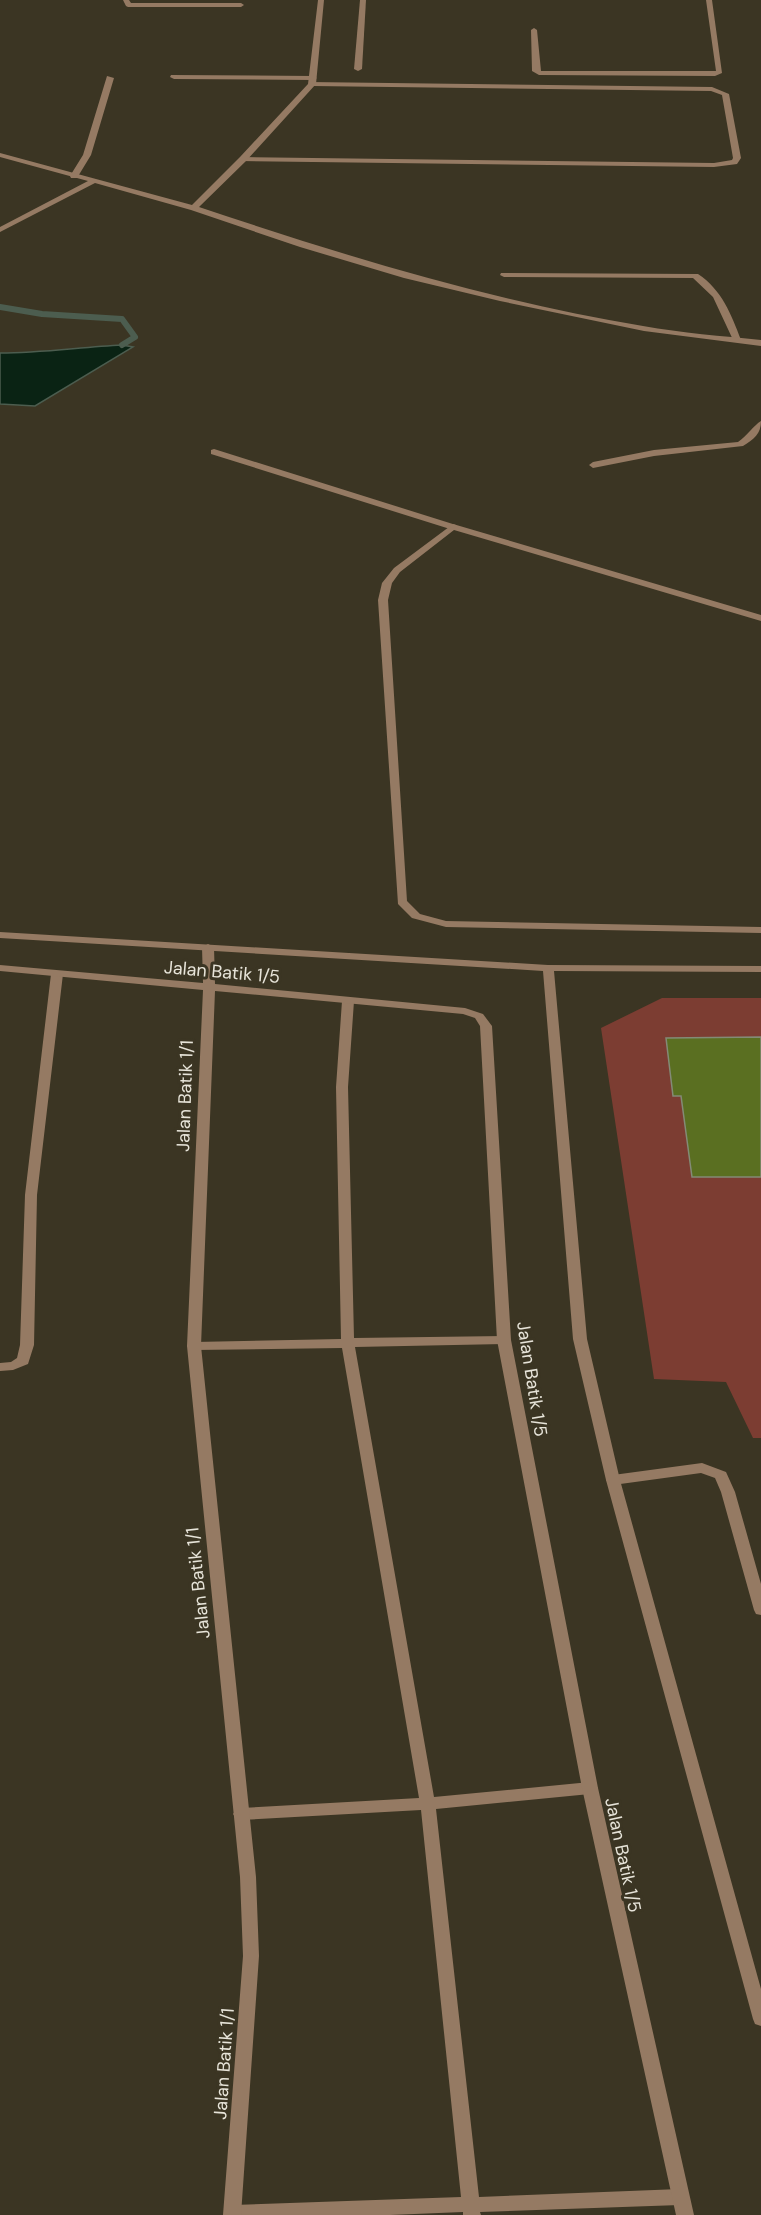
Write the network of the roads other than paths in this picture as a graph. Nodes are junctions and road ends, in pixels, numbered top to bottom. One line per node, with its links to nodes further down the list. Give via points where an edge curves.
1 (126, 0): 5 (street, via 128,5)
2 (321, 0): 10 (street)
3 (363, 0): 7 (street)
4 (709, 0): 6 (street, via 720,72 715,74 539,73)
5 (240, 5)
6 (534, 30)
7 (358, 69)
8 (174, 77): 10 (street)
9 (110, 78): 13 (street, via 87,155)
10 (313, 81): 12 (street); 12 (street, via 712,89 725,94 738,158 714,165)
11 (0, 155): 13 (street)
12 (243, 159): 15 (street)
13 (74, 176): 14 (street)
14 (94, 181): 15 (street); 17 (street)
15 (194, 208): 20 (street, via 397,273 500,299 644,329)
16 (0, 217): 17 (street)
17 (15, 221): 18 (street)
18 (0, 230)
19 (504, 275): 20 (street, via 695,276 720,298)
20 (736, 340): 21 (street)
21 (761, 343)
22 (761, 424): 24 (street, via 740,444 654,453)
23 (214, 452): 25 (street)
24 (592, 465)
25 (453, 527): 26 (street); 27 (street, via 397,570 387,584 383,600 402,902 416,916 447,924)
26 (761, 618)
27 (761, 930)
28 (0, 935): 29 (street)
29 (208, 947): 31 (street); 34 (street, Jalan Batik 1/1)
30 (0, 968): 33 (street, Jalan Batik 1/5)
31 (548, 968): 32 (street); 40 (street, via 580,1339)
32 (761, 969)
33 (57, 974): 34 (street, Jalan Batik 1/5); 39 (street, via 31,1195 27,1345 22,1361)
34 (209, 989): 35 (street, Jalan Batik 1/5); 38 (street, Jalan Batik 1/1)
35 (348, 1001): 36 (street, Jalan Batik 1/5, via 465,1011 479,1016 486,1026); 37 (street, via 342,1087)
36 (504, 1340): 37 (street); 42 (street, Jalan Batik 1/5)
37 (348, 1344): 38 (street); 43 (street)
38 (194, 1346): 44 (street, Jalan Batik 1/1)
39 (0, 1367)
40 (614, 1480): 41 (street, via 702,1468 721,1475); 45 (street)
41 (761, 1610)
42 (590, 1788): 43 (street); 46 (street, Jalan Batik 1/5)
43 (428, 1804): 44 (street); 47 (street)
44 (241, 1814): 48 (street, Jalan Batik 1/1, via 251,1956)
45 (761, 2019)
46 (680, 2197): 47 (street); 49 (street, Jalan Batik 1/5)
47 (472, 2210): 48 (street)
48 (232, 2214)
49 (685, 2215)

